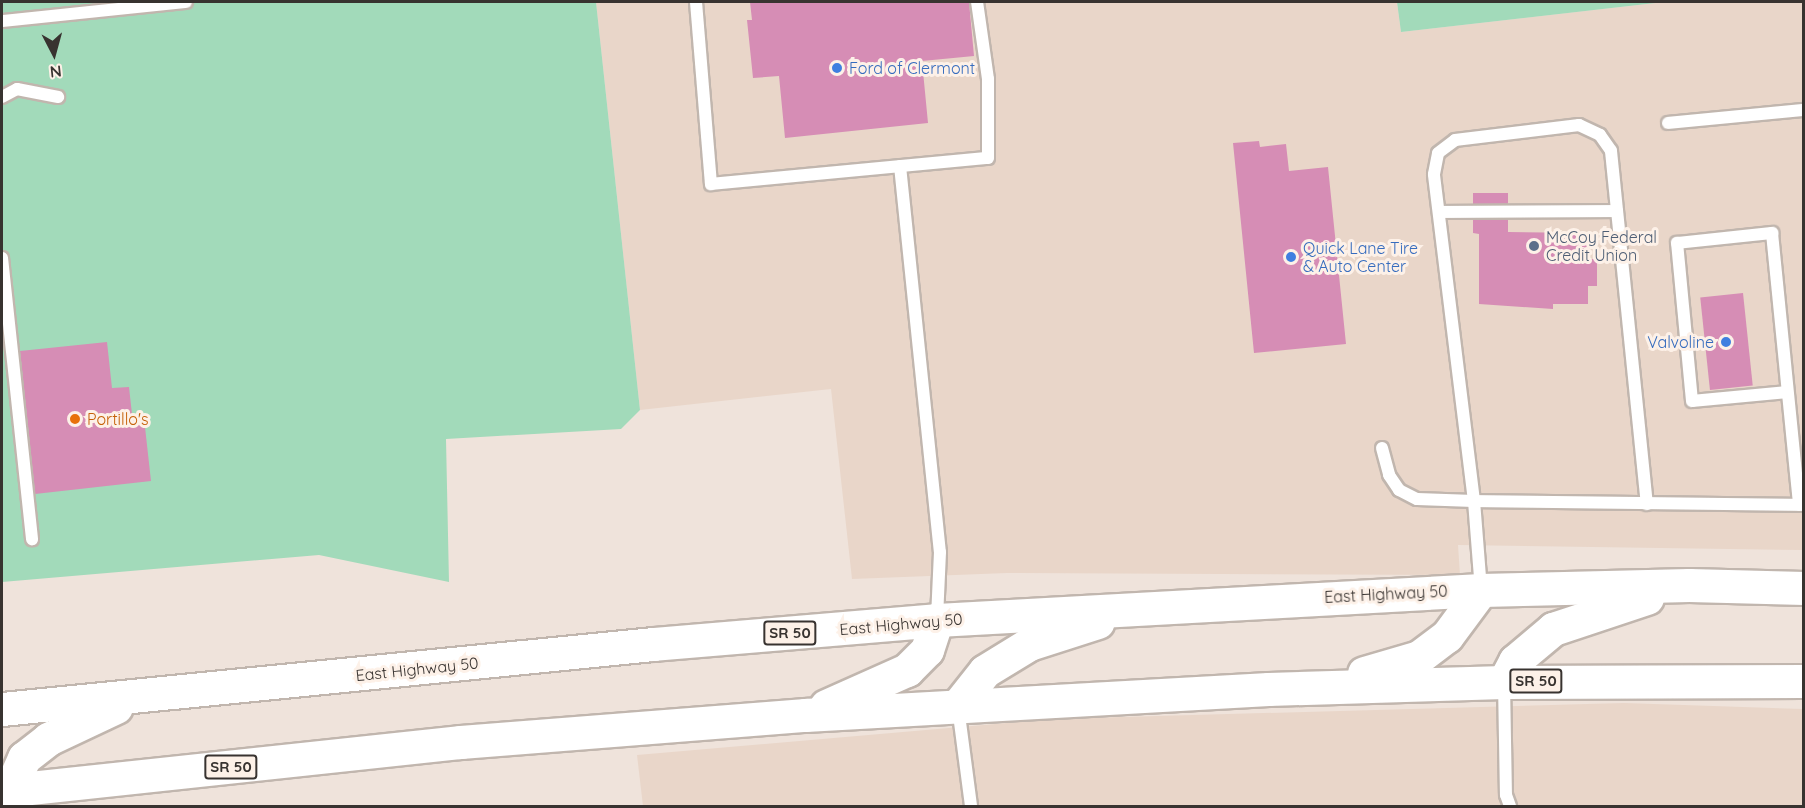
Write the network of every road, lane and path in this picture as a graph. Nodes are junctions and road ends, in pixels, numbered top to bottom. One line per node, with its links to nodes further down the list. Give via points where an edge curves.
1 (186, 2): 4 (lane)
2 (696, 2): 9 (lane, via 711,184)
3 (977, 2): 9 (lane, via 988,79 988,158)
4 (2, 21)
5 (2, 97): 6 (lane, via 17,89)
6 (58, 97)
7 (1803, 110): 8 (lane)
8 (1668, 123)
9 (900, 166): 23 (lane, via 940,552)
10 (1617, 211): 11 (lane); 11 (lane, via 1611,151 1600,135 1579,125 1455,140 1438,153 1434,174); 16 (lane)
11 (1439, 212): 15 (lane)
12 (2, 258): 18 (lane)
13 (1787, 392): 13 (lane, via 1692,401 1677,243 1772,233); 17 (lane)
14 (1382, 448): 15 (lane, via 1389,475 1400,490 1417,499)
15 (1474, 501): 16 (lane); 21 (lane)
16 (1647, 504): 17 (lane)
17 (1801, 505)
18 (32, 538)
19 (1689, 585): 20 (highway, East Highway 50 / SR 50); 21 (highway, East Highway 50 / SR 50); 25 (highway, via 1553,629 1515,661)
20 (1803, 588)
21 (1481, 590): 22 (highway, East Highway 50 / SR 50); 26 (highway, via 1447,636 1419,657 1382,670)
22 (1149, 606): 23 (highway, East Highway 50 / SR 50); 28 (highway, via 1029,644 985,671)
23 (937, 620): 27 (highway, East Highway 50 / SR 50); 30 (highway, via 927,650 908,670)
24 (1803, 681): 25 (highway, SR 50)
25 (1504, 682): 26 (highway, SR 50); 33 (lane, via 1506,795)
26 (1268, 689): 28 (highway, SR 50)
27 (143, 696): 29 (highway, East Highway 50 / SR 50); 31 (highway, via 48,739 24,758)
28 (958, 705): 30 (highway, SR 50); 32 (lane)
29 (2, 709)
30 (805, 715): 31 (highway, SR 50, via 461,742)
31 (9, 790)
32 (971, 807)
33 (1510, 807)

